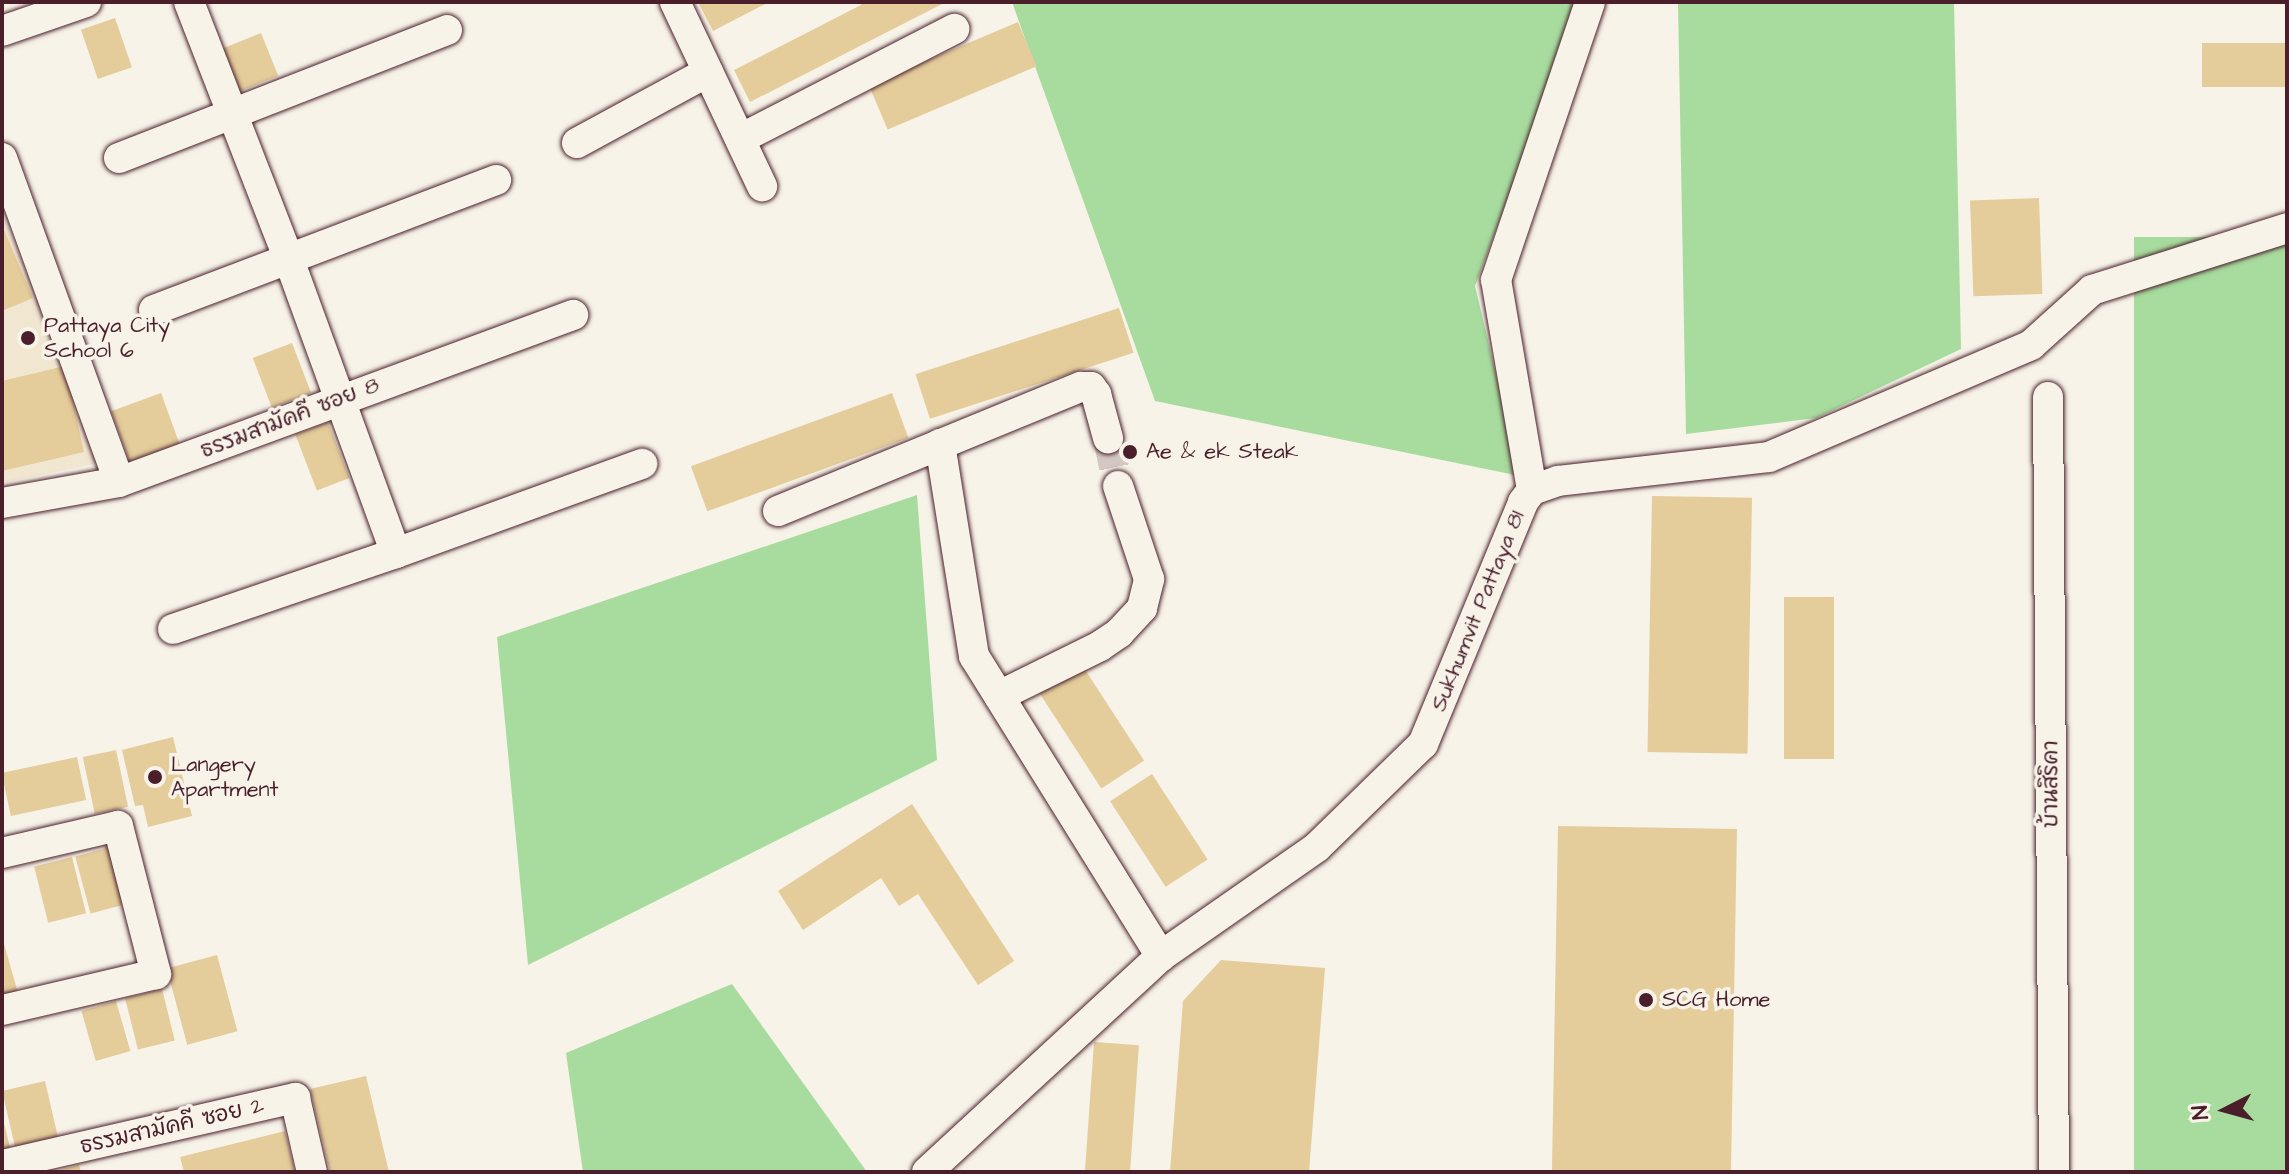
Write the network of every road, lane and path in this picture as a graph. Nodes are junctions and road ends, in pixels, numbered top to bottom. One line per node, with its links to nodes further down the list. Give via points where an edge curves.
1 (86, 2): 7 (street)
2 (189, 2): 9 (street)
3 (675, 2): 8 (street)
4 (1590, 2): 27 (street, via 1496,280)
5 (954, 29): 10 (street)
6 (447, 30): 9 (street)
7 (2, 31)
8 (708, 72): 10 (street); 11 (street)
9 (232, 115): 13 (street); 17 (street)
10 (740, 139): 15 (street)
11 (577, 143)
12 (2, 158): 25 (street)
13 (119, 158)
14 (496, 180): 17 (street)
15 (762, 186)
16 (2287, 228): 27 (street, Sukhumvit Pattaya 81, via 2092,290 2031,345 1769,457 1558,481)
17 (288, 257): 18 (street); 21 (street)
18 (154, 310)
19 (573, 315): 21 (street, ธรรมสามัคคี ซอย 8)
20 (2048, 397): 39 (street, บ้านสิริคา)
21 (340, 398): 25 (street, ธรรมสามัคคี ซอย 8); 30 (street)
22 (1108, 438): 23 (street, via 1096,394 1091,387 1081,387)
23 (940, 444): 29 (street); 32 (street, via 974,656)
24 (642, 464): 30 (street)
25 (119, 482): 28 (street, ธรรมสามัคคี ซอย 8)
26 (1118, 486): 32 (street, via 1149,579 1142,608 1100,646)
27 (1532, 490): 34 (street, Sukhumvit Pattaya 81, via 1423,744 1317,847)
28 (2, 503)
29 (778, 511)
30 (396, 553): 31 (street)
31 (173, 629)
32 (999, 696): 34 (street)
33 (2, 853): 35 (street, via 118,826 156,974)
34 (1161, 956): 38 (street, Sukhumvit Pattaya 81)
35 (2, 1010)
36 (2, 1165): 37 (street, ธรรมสามัคคี ซอย 2, via 295,1098)
37 (312, 1172)
38 (927, 1172)
39 (2054, 1172)

